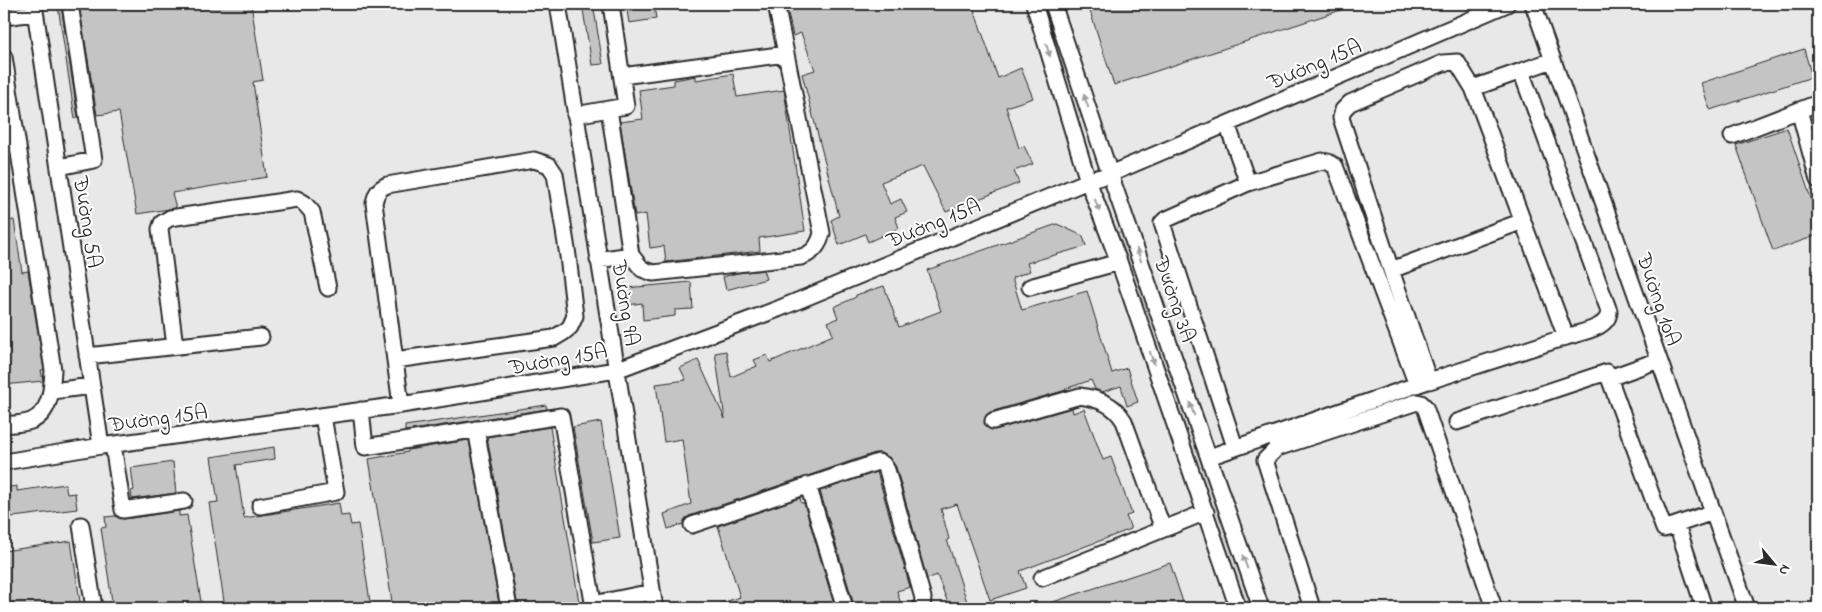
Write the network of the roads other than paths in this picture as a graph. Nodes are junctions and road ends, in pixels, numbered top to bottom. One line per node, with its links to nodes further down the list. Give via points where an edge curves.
1 (70, 4): 23 (street, via 94,160)
2 (558, 4): 20 (street, Đường 9A)
3 (611, 4): 15 (street)
4 (776, 4): 11 (street)
5 (1034, 4): 26 (street, Đường 3A, one-way to 26)
6 (1053, 4): 24 (street, Đường 3A, one-way to 6)
7 (1507, 4): 21 (street, Đường 15A)
8 (1533, 4): 13 (street, Đường 10A)
9 (35, 8): 10 (street); 23 (street, Đường 5A)
10 (4, 17)
11 (786, 54): 15 (street); 29 (street, via 822,233 817,247 801,257 653,273 642,269)
12 (4, 57): 45 (street, via 53,370)
13 (1553, 60): 14 (street); 40 (street, Đường 10A)
14 (1521, 71): 16 (street); 36 (street, via 1609,311 1609,318 1604,324)
15 (622, 76): 18 (street, via 626,106)
16 (1473, 88): 28 (street); 32 (street, via 1457,62 1443,63 1350,103 1343,110 1341,118)
17 (1818, 103): 19 (street)
18 (609, 109): 20 (street); 29 (street)
19 (1798, 110): 22 (street); 25 (street)
20 (575, 115): 30 (street, Đường 9A)
21 (1227, 124): 24 (street, Đường 15A); 27 (street)
22 (1732, 136)
23 (59, 167): 38 (street, Đường 5A)
24 (1110, 174): 26 (street, Đường 15A); 55 (street, Đường 3A, one-way to 24)
25 (1818, 180)
26 (1088, 181): 31 (street, Đường 3A, one-way to 31); 41 (street, Đường 15A, via 778,310)
27 (1248, 183): 43 (street, via 1322,162 1336,166); 54 (street, via 1162,223)
28 (1523, 221): 32 (street); 36 (street)
29 (631, 256): 30 (street)
30 (598, 260): 41 (street, Đường 9A)
31 (1119, 262): 33 (street); 60 (street, Đường 3A, one-way to 60)
32 (1392, 270): 43 (street)
33 (1030, 287)
34 (328, 288): 37 (street, via 312,212 297,199 170,218 162,223 160,229)
35 (261, 337): 37 (street)
36 (1566, 337): 43 (street)
37 (175, 346): 38 (street)
38 (87, 356): 44 (street, Đường 5A)
39 (395, 360): 39 (street, via 554,338 570,327 575,316 574,295 555,174 549,165 534,160 387,185 376,193 374,203); 46 (street)
40 (1659, 360): 42 (street); 61 (street, Đường 10A)
41 (616, 370): 46 (street, Đường 15A); 67 (street, Đường 9A)
42 (1609, 378): 50 (street, via 1607,372); 64 (street, via 1664,529)
43 (1423, 383): 54 (street)
44 (92, 386): 45 (street); 53 (street, Đường 5A)
45 (52, 391): 51 (street, via 46,409 32,421)
46 (401, 405): 47 (street, Đường 15A)
47 (360, 410): 48 (street, Đường 15A); 52 (street, via 365,447)
48 (323, 416): 53 (street, Đường 15A); 59 (street, via 336,492)
49 (993, 421): 65 (street, via 1080,396 1111,406 1124,422)
50 (1457, 422)
51 (4, 425)
52 (476, 429): 68 (street, via 560,416); 70 (street)
53 (107, 445): 56 (street, Đường 15A); 58 (street, Đường 5A, via 123,510)
54 (1235, 447): 55 (street)
55 (1209, 457): 75 (street, Đường 3A, one-way to 55)
56 (4, 462)
57 (808, 485): 63 (street); 72 (street); 73 (street, via 878,462 883,464 923,598)
58 (184, 501)
59 (260, 506)
60 (1206, 512): 65 (street); 74 (street, Đường 3A)
61 (1713, 512): 64 (street); 79 (street, Đường 10A)
62 (81, 525): 69 (street)
63 (692, 525)
64 (1677, 525): 78 (street)
65 (1162, 529): 66 (street)
66 (1042, 578)
67 (652, 592): 68 (street); 71 (street, Đường 9A)
68 (593, 606)
69 (94, 608)
70 (508, 608)
71 (655, 608)
72 (845, 608)
73 (920, 608)
74 (1238, 608)
75 (1261, 608)
76 (1312, 608): 77 (street, via 1265,460 1277,448 1417,402 1425,407)
77 (1494, 608)
78 (1704, 608)
79 (1747, 608)

